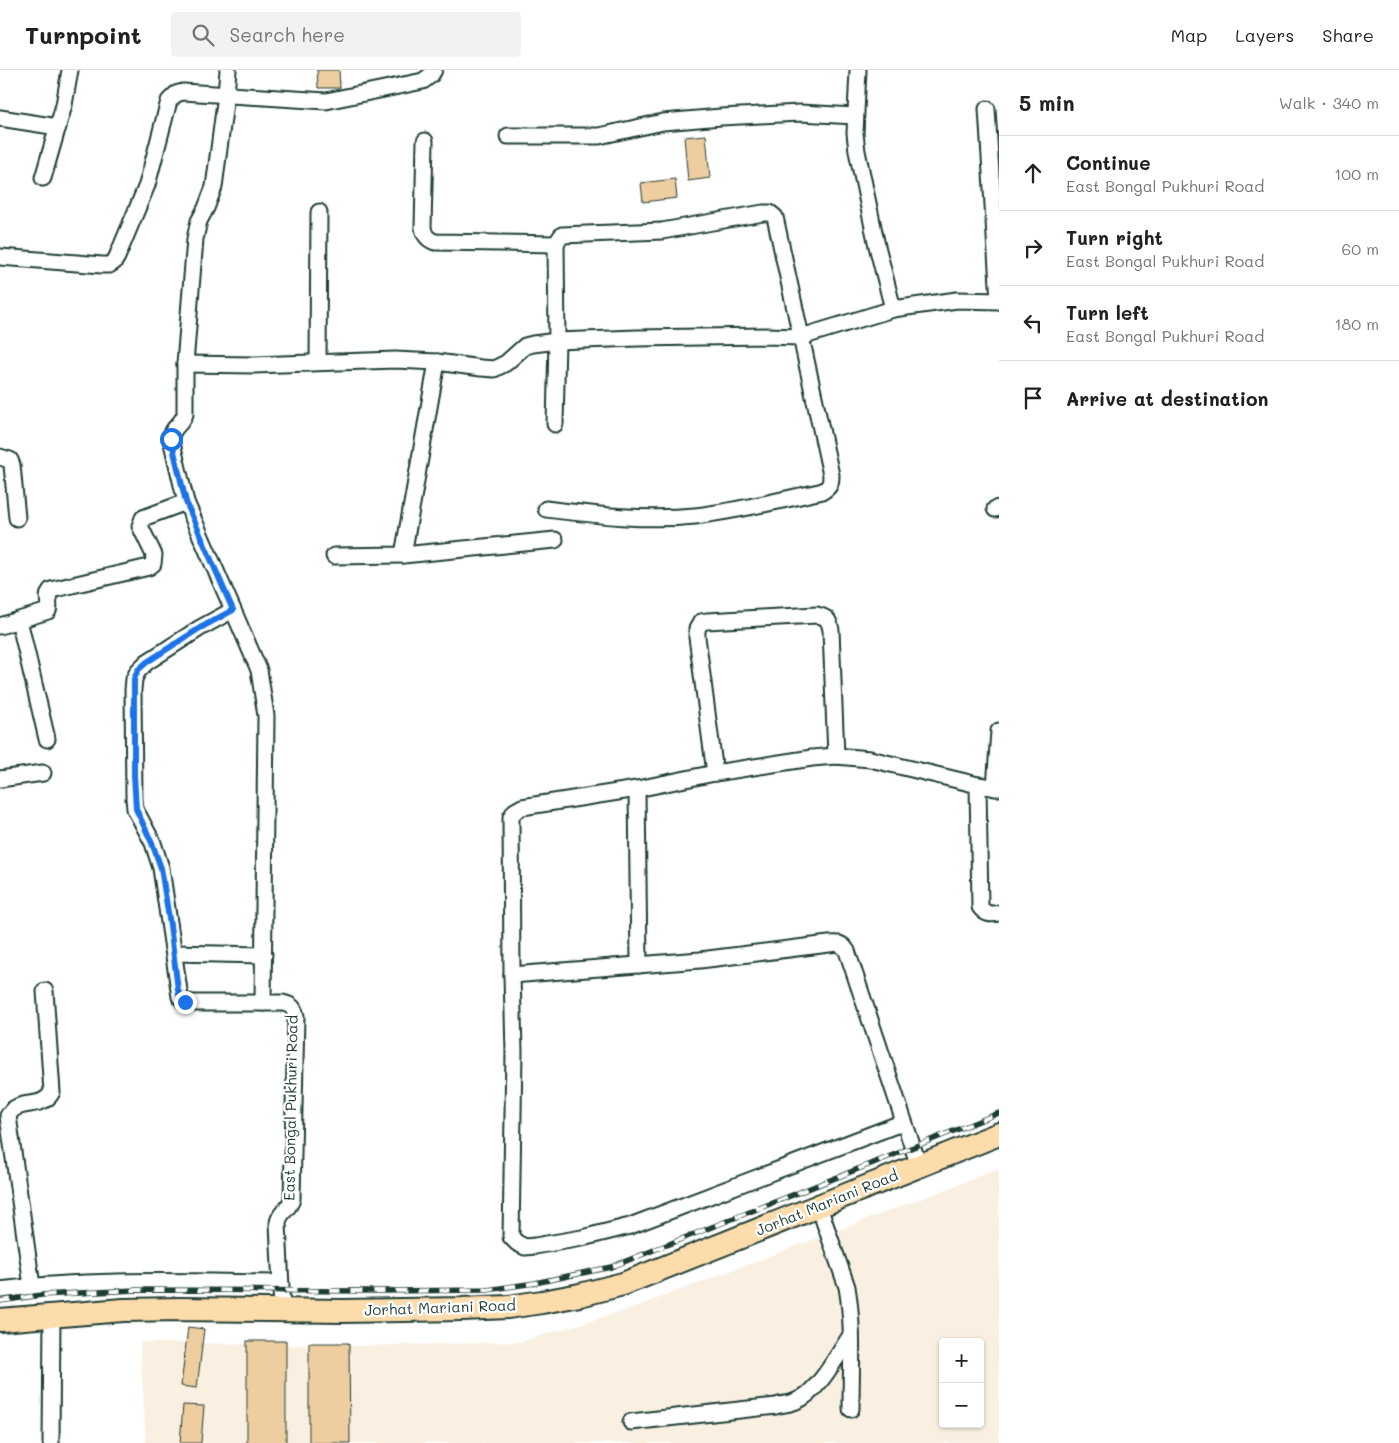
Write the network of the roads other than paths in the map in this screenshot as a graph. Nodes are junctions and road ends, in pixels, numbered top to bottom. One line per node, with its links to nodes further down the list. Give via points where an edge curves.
1 (70, 70): 9 (street)
2 (228, 70): 5 (street)
3 (434, 70): 5 (street, via 423,81 326,101)
4 (858, 70): 7 (street)
5 (226, 95): 15 (street, via 183,92 169,101 147,186 114,262 102,265); 22 (street, via 214,187 196,228)
6 (987, 109): 16 (street)
7 (855, 116): 10 (street, via 800,112 663,122 599,136); 17 (street, via 857,151)
8 (0, 118): 9 (street)
9 (58, 127): 12 (street)
10 (508, 136)
11 (425, 142): 14 (street, via 423,227 430,240)
12 (43, 178)
13 (319, 212): 20 (street)
14 (556, 244): 18 (street, via 566,234 662,231 770,214 778,224); 19 (street)
15 (0, 257)
16 (999, 301): 17 (street, via 957,300)
17 (893, 309): 18 (street)
18 (801, 337): 19 (street); 26 (street, via 831,475 828,488 694,516 630,518)
19 (557, 341): 21 (street, via 525,346 506,363 494,368); 23 (street)
20 (318, 362): 21 (street); 22 (street)
21 (437, 362): 30 (street)
22 (185, 364): 25 (street, via 185,414 172,431 171,439)
23 (555, 424)
24 (0, 456): 27 (street, via 10,460 12,466)
25 (186, 502): 31 (street); 32 (street, via 143,518 140,526 154,556 149,567 51,590 48,611)
26 (546, 509)
27 (17, 518)
28 (555, 540): 30 (street)
29 (334, 556): 30 (street)
30 (403, 556)
31 (233, 610): 44 (street, East Bongal Pukhuri Road, via 147,662 134,679 136,809 158,859); 45 (street, via 259,670 266,716)
32 (19, 620): 33 (street); 35 (street)
33 (0, 626)
34 (999, 731): 41 (street)
35 (46, 739)
36 (836, 756): 38 (street); 38 (street, via 829,620 817,615 707,621 701,622 697,637); 40 (street, via 870,760)
37 (43, 773): 39 (street)
38 (715, 773): 42 (street)
39 (0, 778)
40 (978, 785): 41 (street); 43 (street, via 980,907 988,914)
41 (997, 788)
42 (636, 789): 46 (street); 47 (street, via 522,807 515,811 510,829)
43 (999, 913)
44 (174, 953): 45 (street); 49 (street, East Bongal Pukhuri Road, via 178,990 185,1002)
45 (264, 955): 49 (street)
46 (638, 965): 47 (street); 50 (street, via 843,945)
47 (512, 975): 50 (street, via 511,1237 525,1247 630,1226)
48 (45, 991): 55 (street, via 52,1092 42,1102 18,1106 8,1116)
49 (263, 1003): 54 (street, East Bongal Pukhuri Road, via 291,1005 296,1016 292,1199 279,1219)
50 (904, 1122): 52 (street)
51 (999, 1134): 52 (highway, Jorhat Mariani Road)
52 (919, 1166): 53 (highway, Jorhat Mariani Road)
53 (819, 1207): 57 (highway, Jorhat Mariani Road, via 623,1284 580,1295 508,1307); 60 (street, via 847,1288)
54 (281, 1283): 55 (street, via 125,1281); 57 (street, East Bongal Pukhuri Road)
55 (32, 1286): 56 (street)
56 (0, 1290)
57 (282, 1310): 58 (highway, Jorhat Mariani Road, via 122,1310)
58 (52, 1315): 59 (highway, Jorhat Mariani Road); 63 (street)
59 (0, 1320)
60 (851, 1335): 61 (street); 62 (street, via 816,1385 796,1401)
61 (851, 1409)
62 (631, 1422)
63 (51, 1443)

